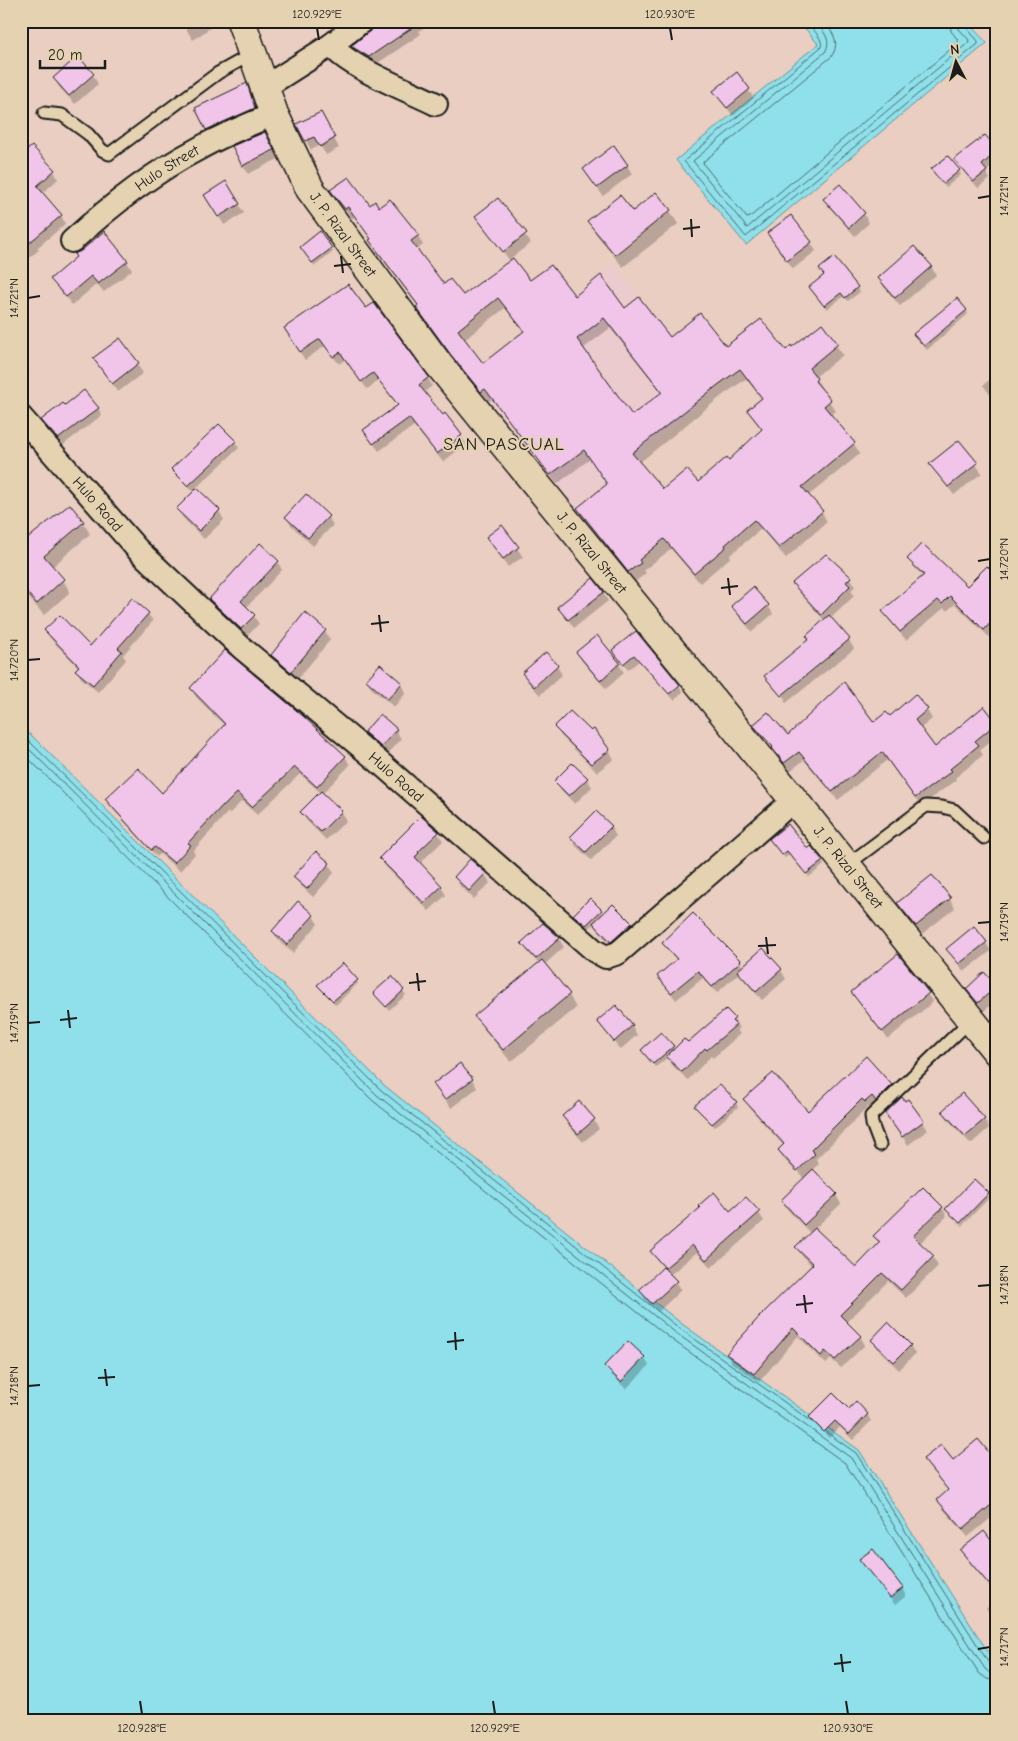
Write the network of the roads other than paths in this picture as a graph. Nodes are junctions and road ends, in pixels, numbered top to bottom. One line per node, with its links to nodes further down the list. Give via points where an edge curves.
1 (241, 21): 4 (main road, J. P. Rizal Street)
2 (362, 21): 3 (street)
3 (331, 44): 5 (street); 6 (street, via 356,64)
4 (253, 54): 5 (main road, J. P. Rizal Street); 7 (lane, via 218,73 109,154 62,115)
5 (265, 87): 8 (main road, J. P. Rizal Street)
6 (436, 104)
7 (44, 114)
8 (274, 114): 9 (street, Hulo Street, via 198,148 102,213); 11 (main road, J. P. Rizal Street, via 310,189 439,365)
9 (72, 241)
10 (21, 417): 11 (street, Hulo Road, via 138,550 186,596 242,648 378,761 595,951 606,956 618,953)
11 (794, 800): 13 (main road, J. P. Rizal Street)
12 (984, 838): 13 (lane, via 954,810 926,806)
13 (847, 865): 14 (main road, J. P. Rizal Street)
14 (971, 1020): 15 (main road, J. P. Rizal Street); 16 (lane, via 871,1116)
15 (997, 1052)
16 (880, 1145)

